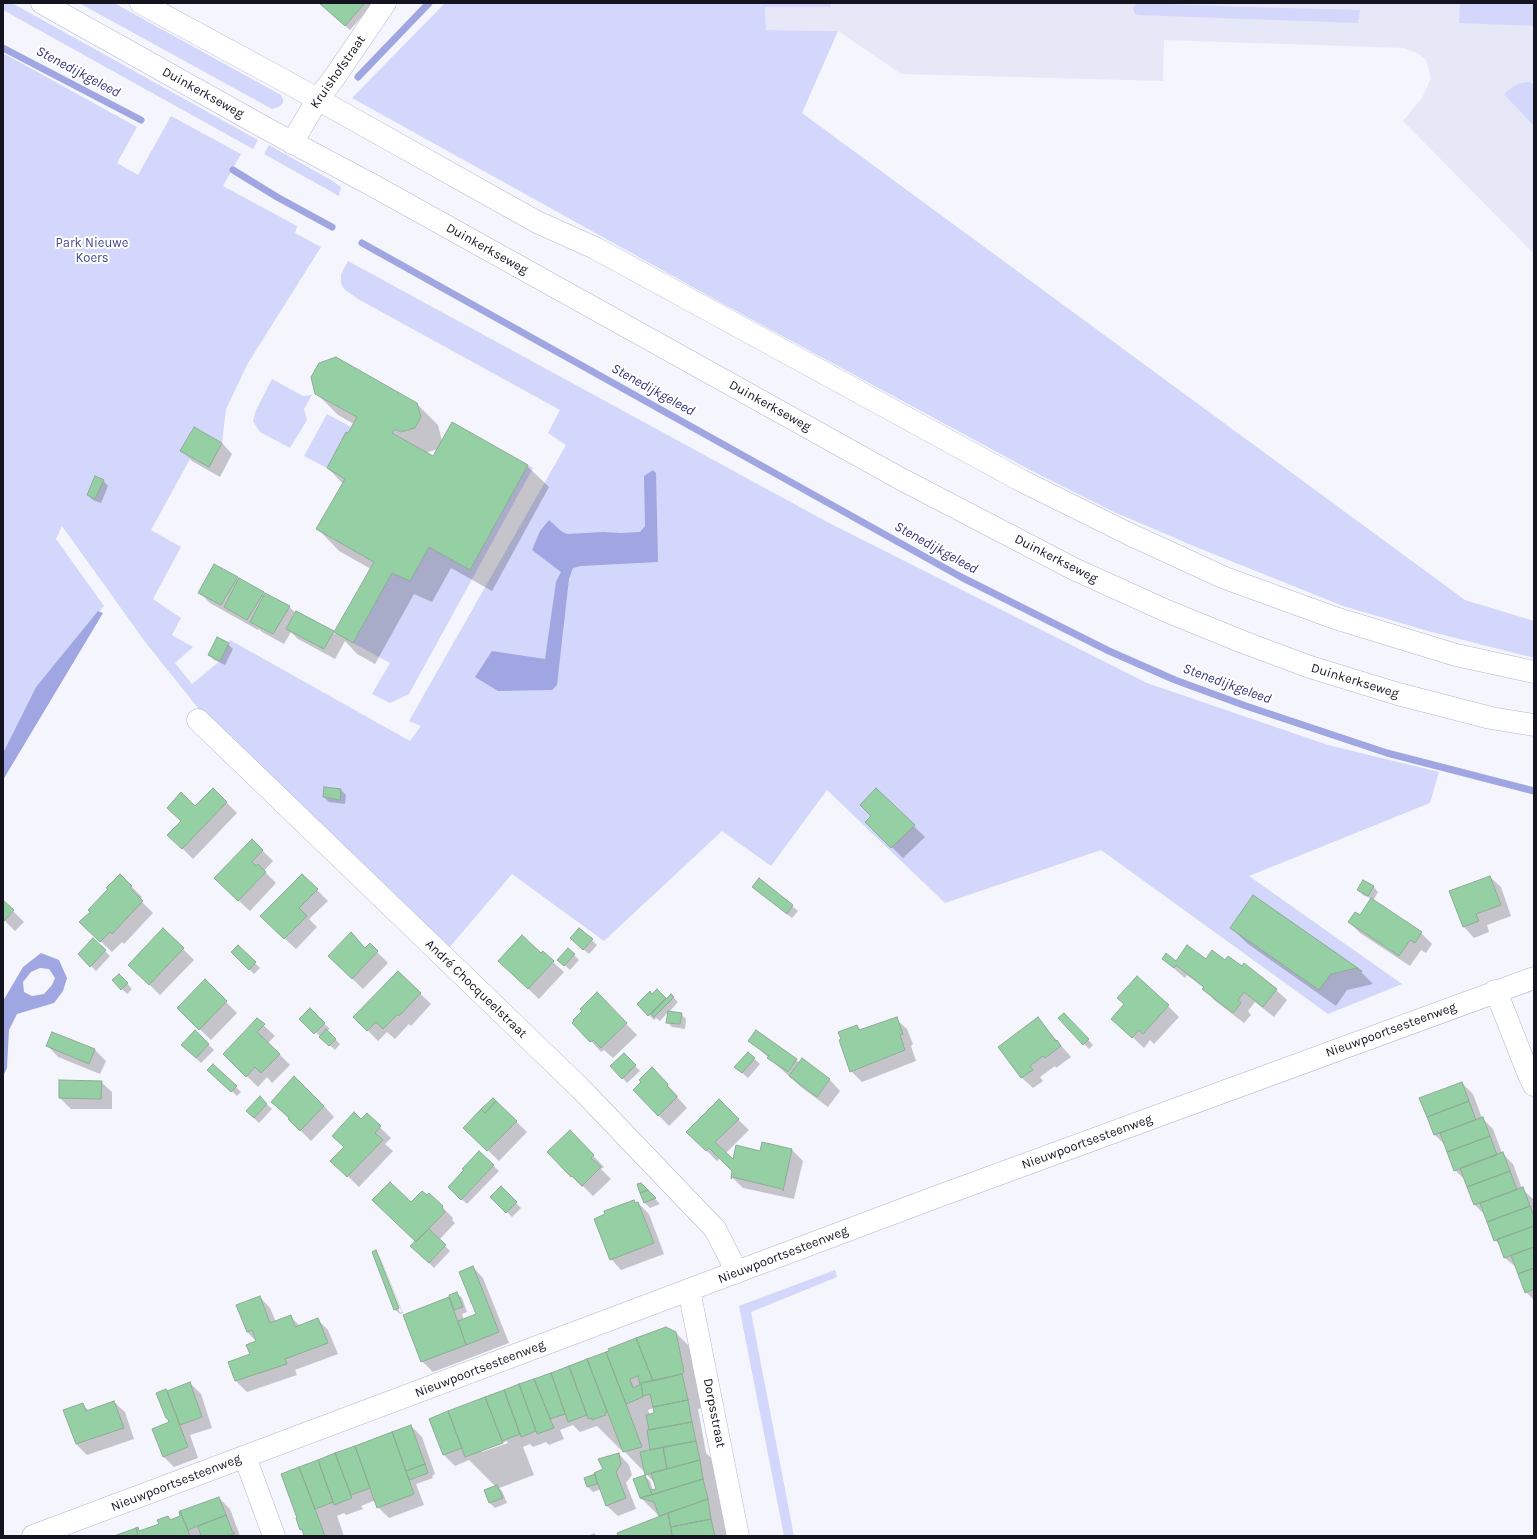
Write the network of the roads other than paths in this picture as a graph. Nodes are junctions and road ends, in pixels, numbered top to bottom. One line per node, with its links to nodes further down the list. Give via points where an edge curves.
1 (42, 3): 5 (main road, Duinkerkseweg)
2 (141, 3): 4 (main road)
3 (385, 3): 4 (main road, Kruishofstraat)
4 (317, 100): 5 (main road, Kruishofstraat); 6 (main road, via 538,222 595,248 1022,481 1129,534 1225,578 1335,618 1456,655)
5 (292, 143): 7 (main road, Duinkerkseweg, via 900,479 1074,569 1169,612 1244,642 1310,667)
6 (1534, 672)
7 (1398, 694): 9 (main road, Duinkerkseweg, via 1491,718); 10 (main road, via 1474,725)
8 (198, 720): 14 (main road, André Chocqueelstraat, via 581,1089 715,1229)
9 (1534, 725)
10 (1534, 738)
11 (1534, 978): 12 (main road, Nieuwpoortsesteenweg)
12 (1495, 991): 13 (main road); 14 (main road, Nieuwpoortsesteenweg)
13 (1534, 1085)
14 (735, 1273): 15 (main road, Nieuwpoortsesteenweg)
15 (689, 1290): 16 (main road, Nieuwpoortsesteenweg); 19 (main road, Dorpsstraat)
16 (245, 1457): 17 (main road, Nieuwpoortsesteenweg); 18 (main road)
17 (34, 1536)
18 (274, 1536)
19 (738, 1536)

